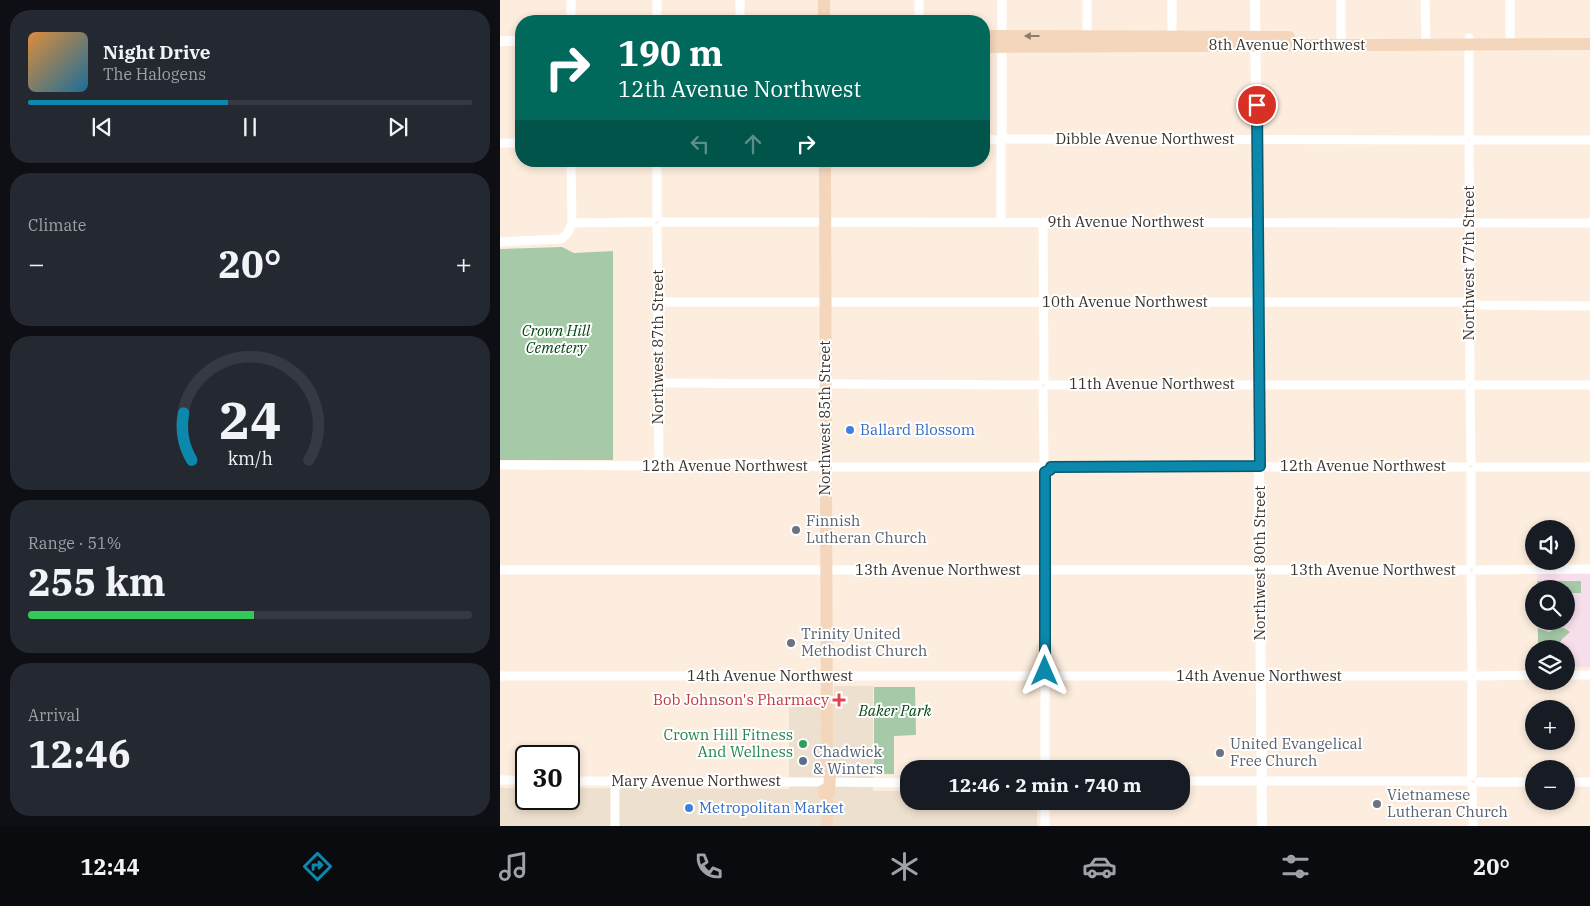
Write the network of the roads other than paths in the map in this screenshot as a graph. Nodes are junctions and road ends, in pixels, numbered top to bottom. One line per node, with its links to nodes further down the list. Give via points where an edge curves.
1 (571, 0): 13 (street)
2 (657, 0): 14 (street)
3 (740, 0): 15 (street)
4 (824, 0): 16 (main road)
5 (919, 0): 17 (street)
6 (1002, 0): 26 (street)
7 (1087, 0): 18 (street)
8 (1172, 0): 19 (street)
9 (1255, 0): 27 (street, Northwest 80th Street)
10 (1341, 0): 21 (street)
11 (1425, 0): 28 (street)
12 (1510, 0): 22 (street)
13 (571, 15)
14 (657, 15)
15 (740, 15)
16 (824, 15)
17 (919, 15)
18 (1087, 36): 19 (main road, 8th Avenue Northwest); 26 (main road, 8th Avenue Northwest, one-way to 26)
19 (1172, 36): 27 (main road, 8th Avenue Northwest)
20 (990, 38): 26 (main road, 8th Avenue Northwest)
21 (1341, 38): 27 (main road, 8th Avenue Northwest); 28 (main road, 8th Avenue Northwest)
22 (1510, 38): 23 (main road, 8th Avenue Northwest); 29 (main road, 8th Avenue Northwest)
23 (1590, 38)
24 (515, 40): 25 (street)
25 (500, 41)
26 (1002, 41): 27 (main road, 8th Avenue Northwest); 30 (main road, 8th Avenue Northwest); 32 (street)
27 (1255, 41): 28 (main road, 8th Avenue Northwest); 33 (street, Northwest 80th Street)
28 (1426, 41): 29 (main road, 8th Avenue Northwest)
29 (1469, 41): 31 (main road, 8th Avenue Northwest); 35 (street, Northwest 77th Street)
30 (990, 44)
31 (1590, 44)
32 (1002, 139): 33 (street, Dibble Avenue Northwest); 34 (street, Dibble Avenue Northwest); 43 (street)
33 (1257, 139): 35 (street, Dibble Avenue Northwest); 46 (street, Northwest 80th Street)
34 (990, 140)
35 (1469, 140): 36 (street, Dibble Avenue Northwest); 47 (street, Northwest 77th Street)
36 (1590, 140)
37 (515, 142): 38 (street)
38 (500, 143)
39 (571, 167): 49 (street)
40 (657, 167): 44 (street, Northwest 87th Street)
41 (824, 167): 42 (main road, Northwest 85th Street)
42 (825, 221): 43 (street, 9th Avenue Northwest); 44 (street, 9th Avenue Northwest); 53 (main road, Northwest 85th Street)
43 (1001, 221): 45 (street, 9th Avenue Northwest)
44 (657, 222): 49 (street, 9th Avenue Northwest); 52 (street, Northwest 87th Street)
45 (1043, 222): 46 (street, 9th Avenue Northwest); 51 (street)
46 (1258, 222): 47 (street, 9th Avenue Northwest); 54 (street, Northwest 80th Street)
47 (1469, 223): 48 (street, 9th Avenue Northwest); 55 (street, Northwest 77th Street)
48 (1590, 223)
49 (572, 224): 50 (street, via 561,239)
50 (500, 242)
51 (1044, 301): 53 (street, 10th Avenue Northwest); 54 (street, 10th Avenue Northwest); 60 (street)
52 (659, 302): 53 (street, 10th Avenue Northwest); 57 (street, Northwest 87th Street)
53 (825, 302): 58 (main road, Northwest 85th Street)
54 (1258, 302): 55 (street, 10th Avenue Northwest); 59 (street, Northwest 80th Street)
55 (1469, 303): 56 (street, 10th Avenue Northwest); 61 (street, Northwest 77th Street)
56 (1590, 306)
57 (660, 383): 58 (street, 11th Avenue Northwest); 64 (street, Northwest 87th Street)
58 (825, 384): 60 (street, 11th Avenue Northwest); 65 (main road, Northwest 85th Street)
59 (1259, 384): 60 (street, 11th Avenue Northwest); 61 (street, 11th Avenue Northwest); 66 (street, Northwest 80th Street)
60 (1044, 385): 67 (street)
61 (1470, 385): 62 (street, 11th Avenue Northwest); 68 (street, Northwest 77th Street)
62 (1590, 385)
63 (500, 466): 64 (street, 12th Avenue Northwest)
64 (659, 466): 65 (street, 12th Avenue Northwest, via 734,463)
65 (826, 466): 67 (street, 12th Avenue Northwest); 73 (main road, Northwest 85th Street)
66 (1260, 466): 67 (street, 12th Avenue Northwest); 68 (street, 12th Avenue Northwest); 70 (street, Northwest 80th Street)
67 (1045, 467): 74 (street)
68 (1471, 467): 69 (street, 12th Avenue Northwest); 75 (street, Northwest 77th Street)
69 (1590, 467)
70 (1260, 569): 74 (street, 13th Avenue Northwest); 75 (street, 13th Avenue Northwest); 82 (street, Northwest 80th Street)
71 (1590, 569): 75 (street, 13th Avenue Northwest)
72 (500, 570): 73 (street, 13th Avenue Northwest)
73 (826, 570): 74 (street, 13th Avenue Northwest); 80 (main road, Northwest 85th Street)
74 (1045, 570): 81 (street)
75 (1471, 570): 83 (street, Northwest 77th Street)
76 (1525, 675): 83 (street, 14th Avenue Northwest)
77 (1575, 675): 78 (street)
78 (1590, 675)
79 (500, 676): 80 (street, 14th Avenue Northwest)
80 (826, 676): 81 (street, 14th Avenue Northwest); 91 (main road, Northwest 85th Street, via 826,765 823,773)
81 (1045, 676): 82 (street, 14th Avenue Northwest); 84 (street)
82 (1261, 676): 83 (street, 14th Avenue Northwest); 90 (street, Northwest 80th Street)
83 (1473, 676): 92 (street, Northwest 77th Street)
84 (1045, 760)
85 (500, 780): 86 (street)
86 (515, 780)
87 (580, 780): 88 (street, Mary Avenue Northwest)
88 (614, 781): 91 (street, Mary Avenue Northwest); 98 (street)
89 (1190, 781): 90 (street)
90 (1262, 781): 92 (street); 101 (street, Northwest 80th Street)
91 (827, 782): 96 (street, Mary Avenue Northwest); 99 (main road, Northwest 85th Street)
92 (1473, 782): 93 (street); 102 (street, Northwest 77th Street)
93 (1525, 782)
94 (1575, 782): 95 (street)
95 (1590, 782)
96 (900, 783)
97 (1045, 810): 100 (street)
98 (615, 826)
99 (827, 826)
100 (1045, 826)
101 (1262, 826)
102 (1473, 826)

